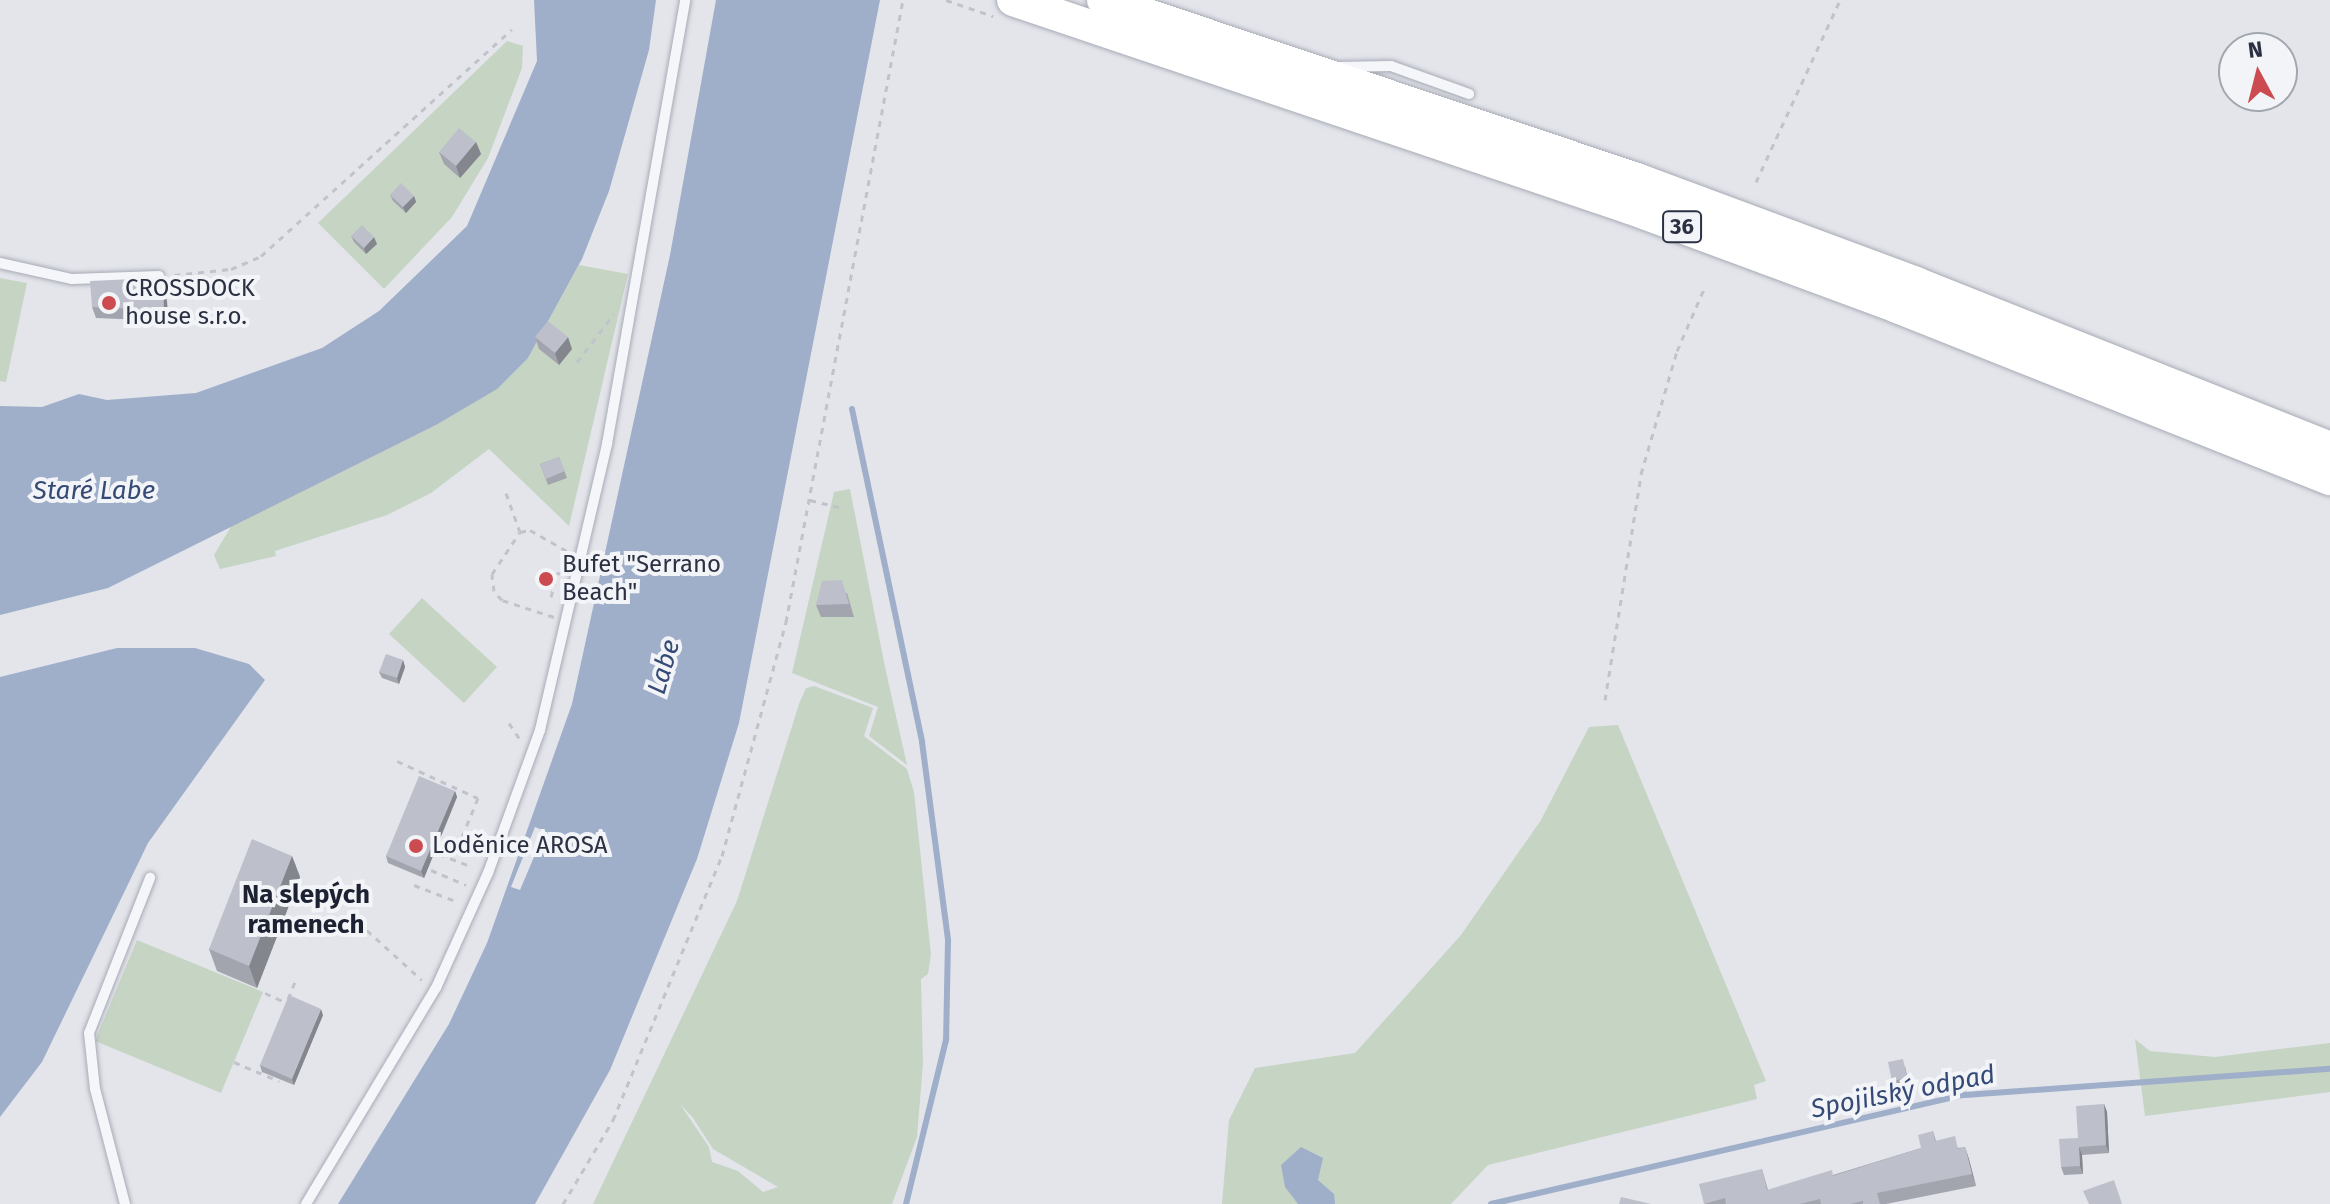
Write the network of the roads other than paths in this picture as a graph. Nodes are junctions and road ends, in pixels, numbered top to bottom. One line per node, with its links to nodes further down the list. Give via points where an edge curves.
1 (685, 0): 12 (lane, via 583,560 532,752 488,873 436,988)
2 (1103, 0): 4 (main road, 36)
3 (1014, 8): 9 (main road, 36, via 1630,208 1897,307)
4 (1316, 70): 5 (lane, via 1358,63 1391,66); 8 (main road, 36, via 1637,179 1916,283)
5 (1469, 94)
6 (0, 263): 7 (lane, via 72,279)
7 (159, 276)
8 (2330, 448)
9 (2330, 479)
10 (150, 878): 11 (lane, via 89,1033 95,1089)
11 (125, 1204)
12 (306, 1204)

